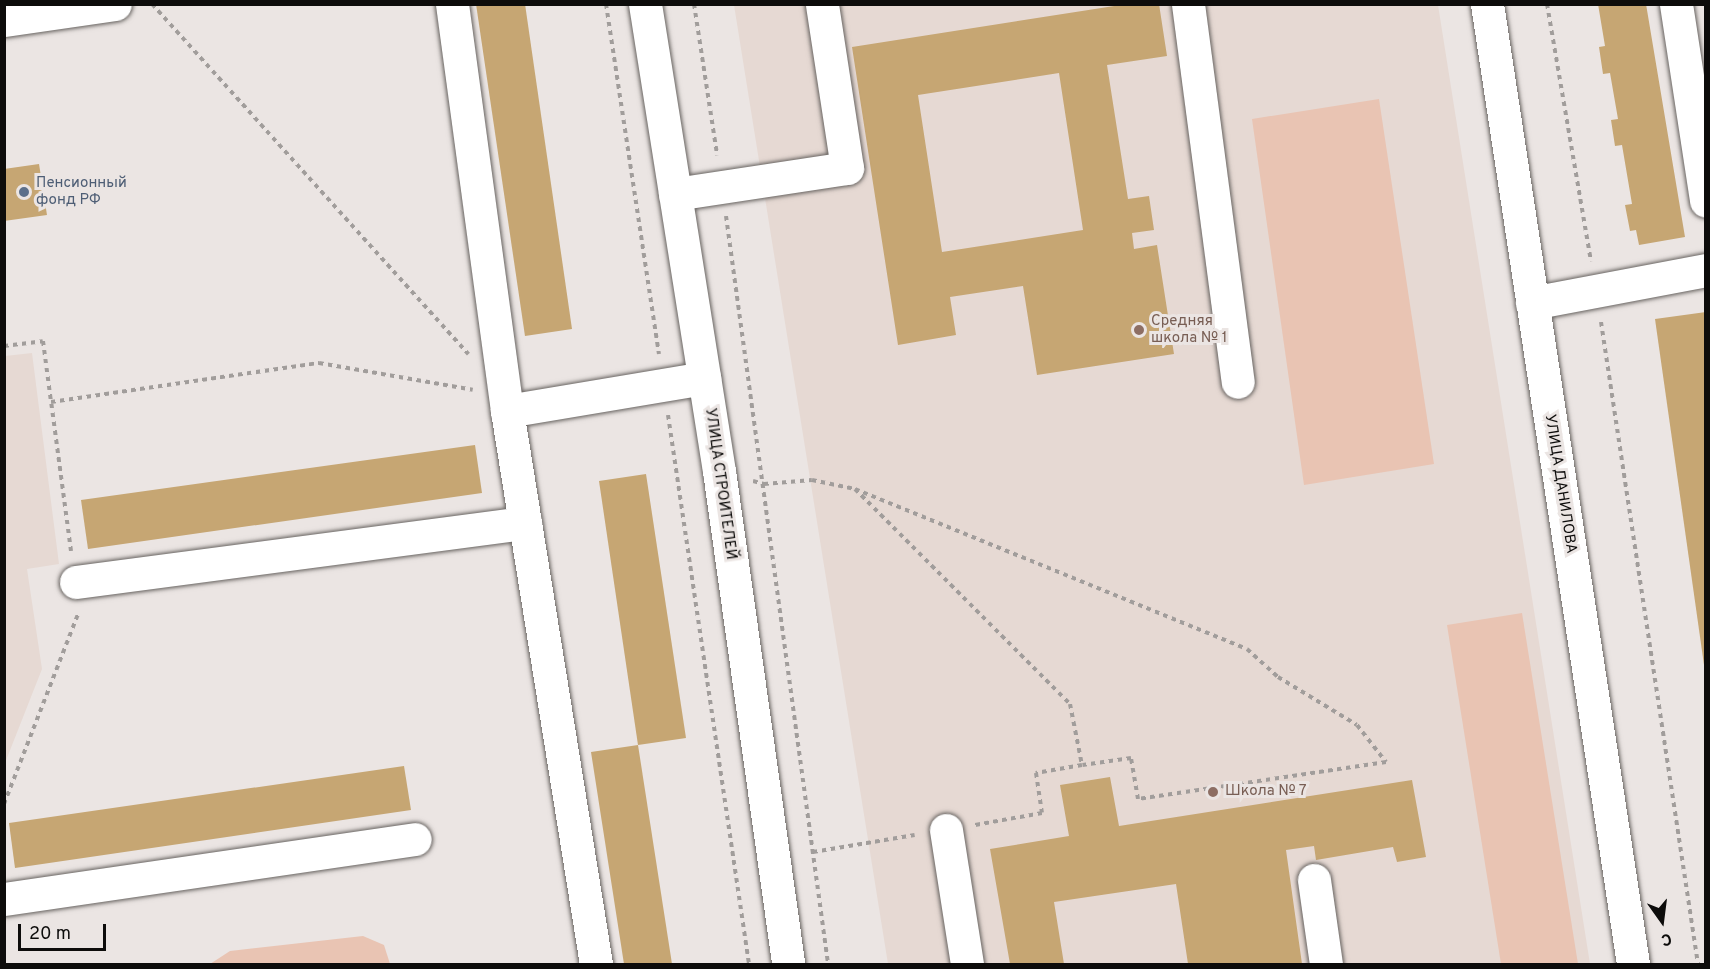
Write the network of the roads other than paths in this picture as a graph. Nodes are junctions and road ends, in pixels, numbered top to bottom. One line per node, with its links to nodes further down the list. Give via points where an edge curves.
1 (115, 4): 8 (street)
2 (452, 4): 16 (street)
3 (645, 4): 10 (street, УЛИЦА СТРОИТЕЛЕЙ)
4 (822, 4): 10 (street, via 846,168)
5 (1188, 4): 15 (street)
6 (1487, 4): 13 (street, УЛИЦА ДАНИЛОВА)
7 (1676, 4): 9 (street)
8 (4, 20)
9 (1695, 69): 11 (street)
10 (675, 195): 14 (street, УЛИЦА СТРОИТЕЛЕЙ)
11 (1706, 201)
12 (1706, 270): 13 (street)
13 (1532, 303): 27 (street, УЛИЦА ДАНИЛОВА)
14 (704, 378): 16 (street); 24 (street, УЛИЦА СТРОИТЕЛЕЙ)
15 (1238, 382)
16 (506, 403): 17 (street)
17 (525, 523): 18 (street); 23 (street)
18 (76, 582)
19 (946, 830): 25 (street)
20 (415, 839): 22 (street)
21 (1314, 880): 26 (street)
22 (4, 899)
23 (596, 964)
24 (789, 964)
25 (967, 964)
26 (1326, 964)
27 (1633, 964)

